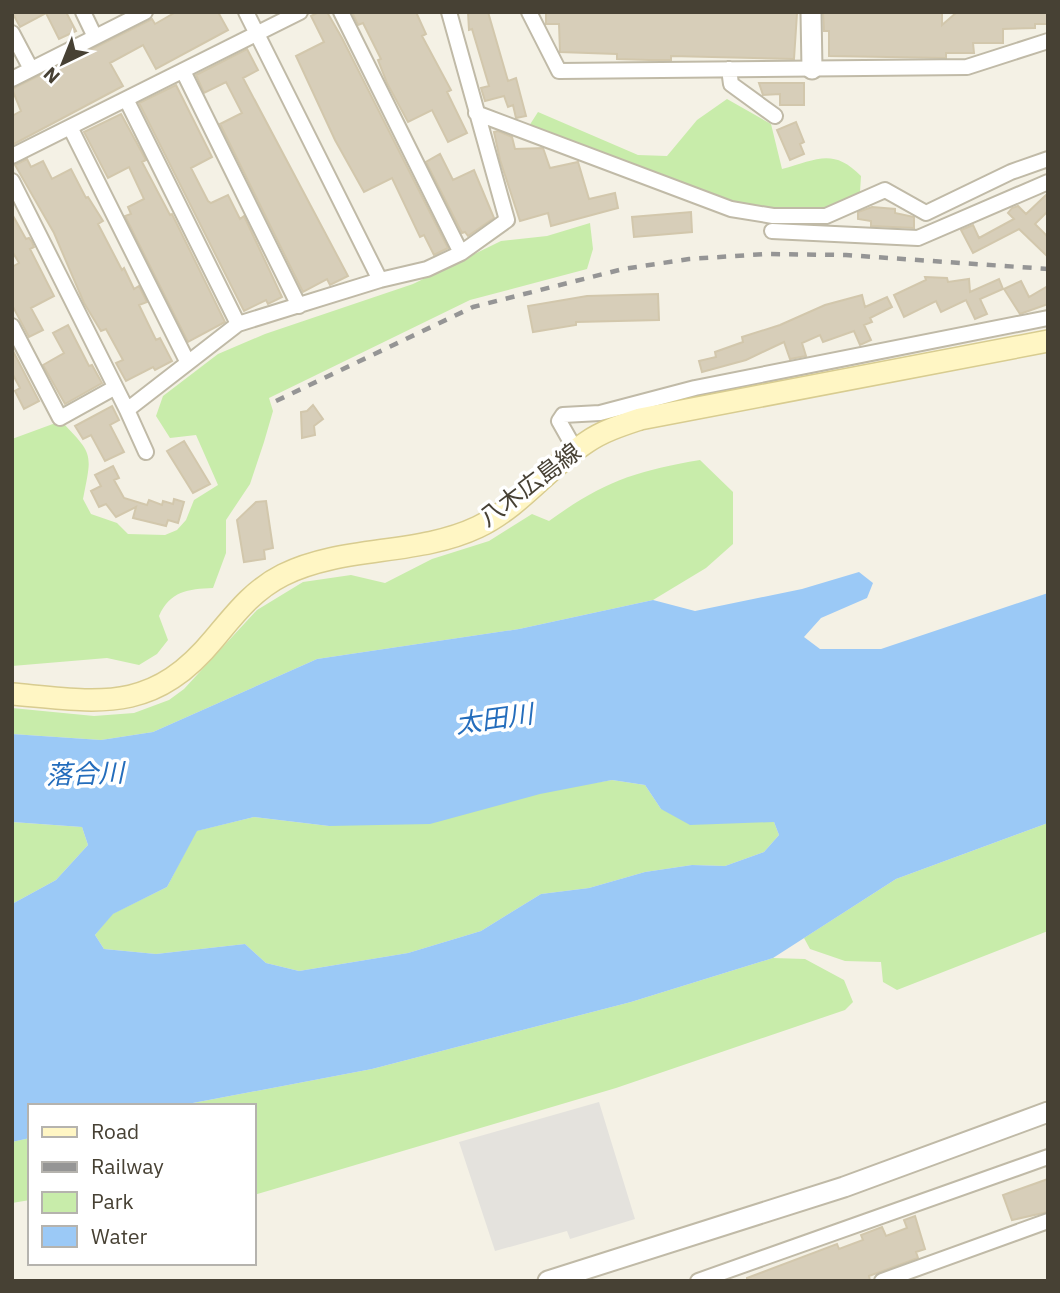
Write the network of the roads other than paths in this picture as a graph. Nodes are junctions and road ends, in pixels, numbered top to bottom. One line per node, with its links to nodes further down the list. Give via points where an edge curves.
1 (83, 12): 11 (street)
2 (145, 12): 11 (street)
3 (246, 12): 10 (street)
4 (300, 12): 10 (street)
5 (341, 12): 27 (street)
6 (449, 12): 19 (street)
7 (529, 12): 14 (street, via 559,71)
8 (811, 12): 15 (street)
9 (12, 33): 13 (street)
10 (257, 34): 16 (street); 28 (street)
11 (95, 37): 13 (street)
12 (1048, 41): 15 (street, via 967,67)
13 (31, 69): 17 (street)
14 (729, 69): 15 (street); 20 (street, via 732,83)
15 (811, 69)
16 (183, 71): 18 (street); 29 (street)
17 (12, 79)
18 (126, 99): 21 (street); 31 (street)
19 (476, 113): 23 (street, via 731,209 773,216 825,216 885,190 926,213); 27 (street, via 507,220)
20 (775, 116)
21 (70, 127): 22 (street); 35 (street)
22 (12, 156)
23 (1048, 159)
24 (12, 181): 36 (street)
25 (1048, 181): 26 (street, via 918,238)
26 (772, 231)
27 (461, 253): 28 (street, via 427,269)
28 (380, 280): 29 (street)
29 (299, 306): 31 (street)
30 (1048, 318): 38 (street, via 695,388 600,413 563,415 561,429)
31 (238, 324): 35 (street)
32 (12, 327): 34 (street)
33 (1048, 341): 38 (main road, 八木広島線, via 640,419 616,427)
34 (18, 354): 36 (street, via 60,418)
35 (187, 361): 37 (street)
36 (114, 387): 37 (street)
37 (127, 410): 39 (street)
38 (576, 451): 40 (main road, 八木広島線, via 481,526 435,543 329,559 285,574 237,610 189,666 142,695 111,701)
39 (146, 452)
40 (12, 694)
41 (1048, 1112): 44 (street, via 844,1187)
42 (1048, 1157): 45 (street)
43 (1048, 1221): 46 (street)
44 (548, 1281)
45 (698, 1281)
46 (882, 1281)

